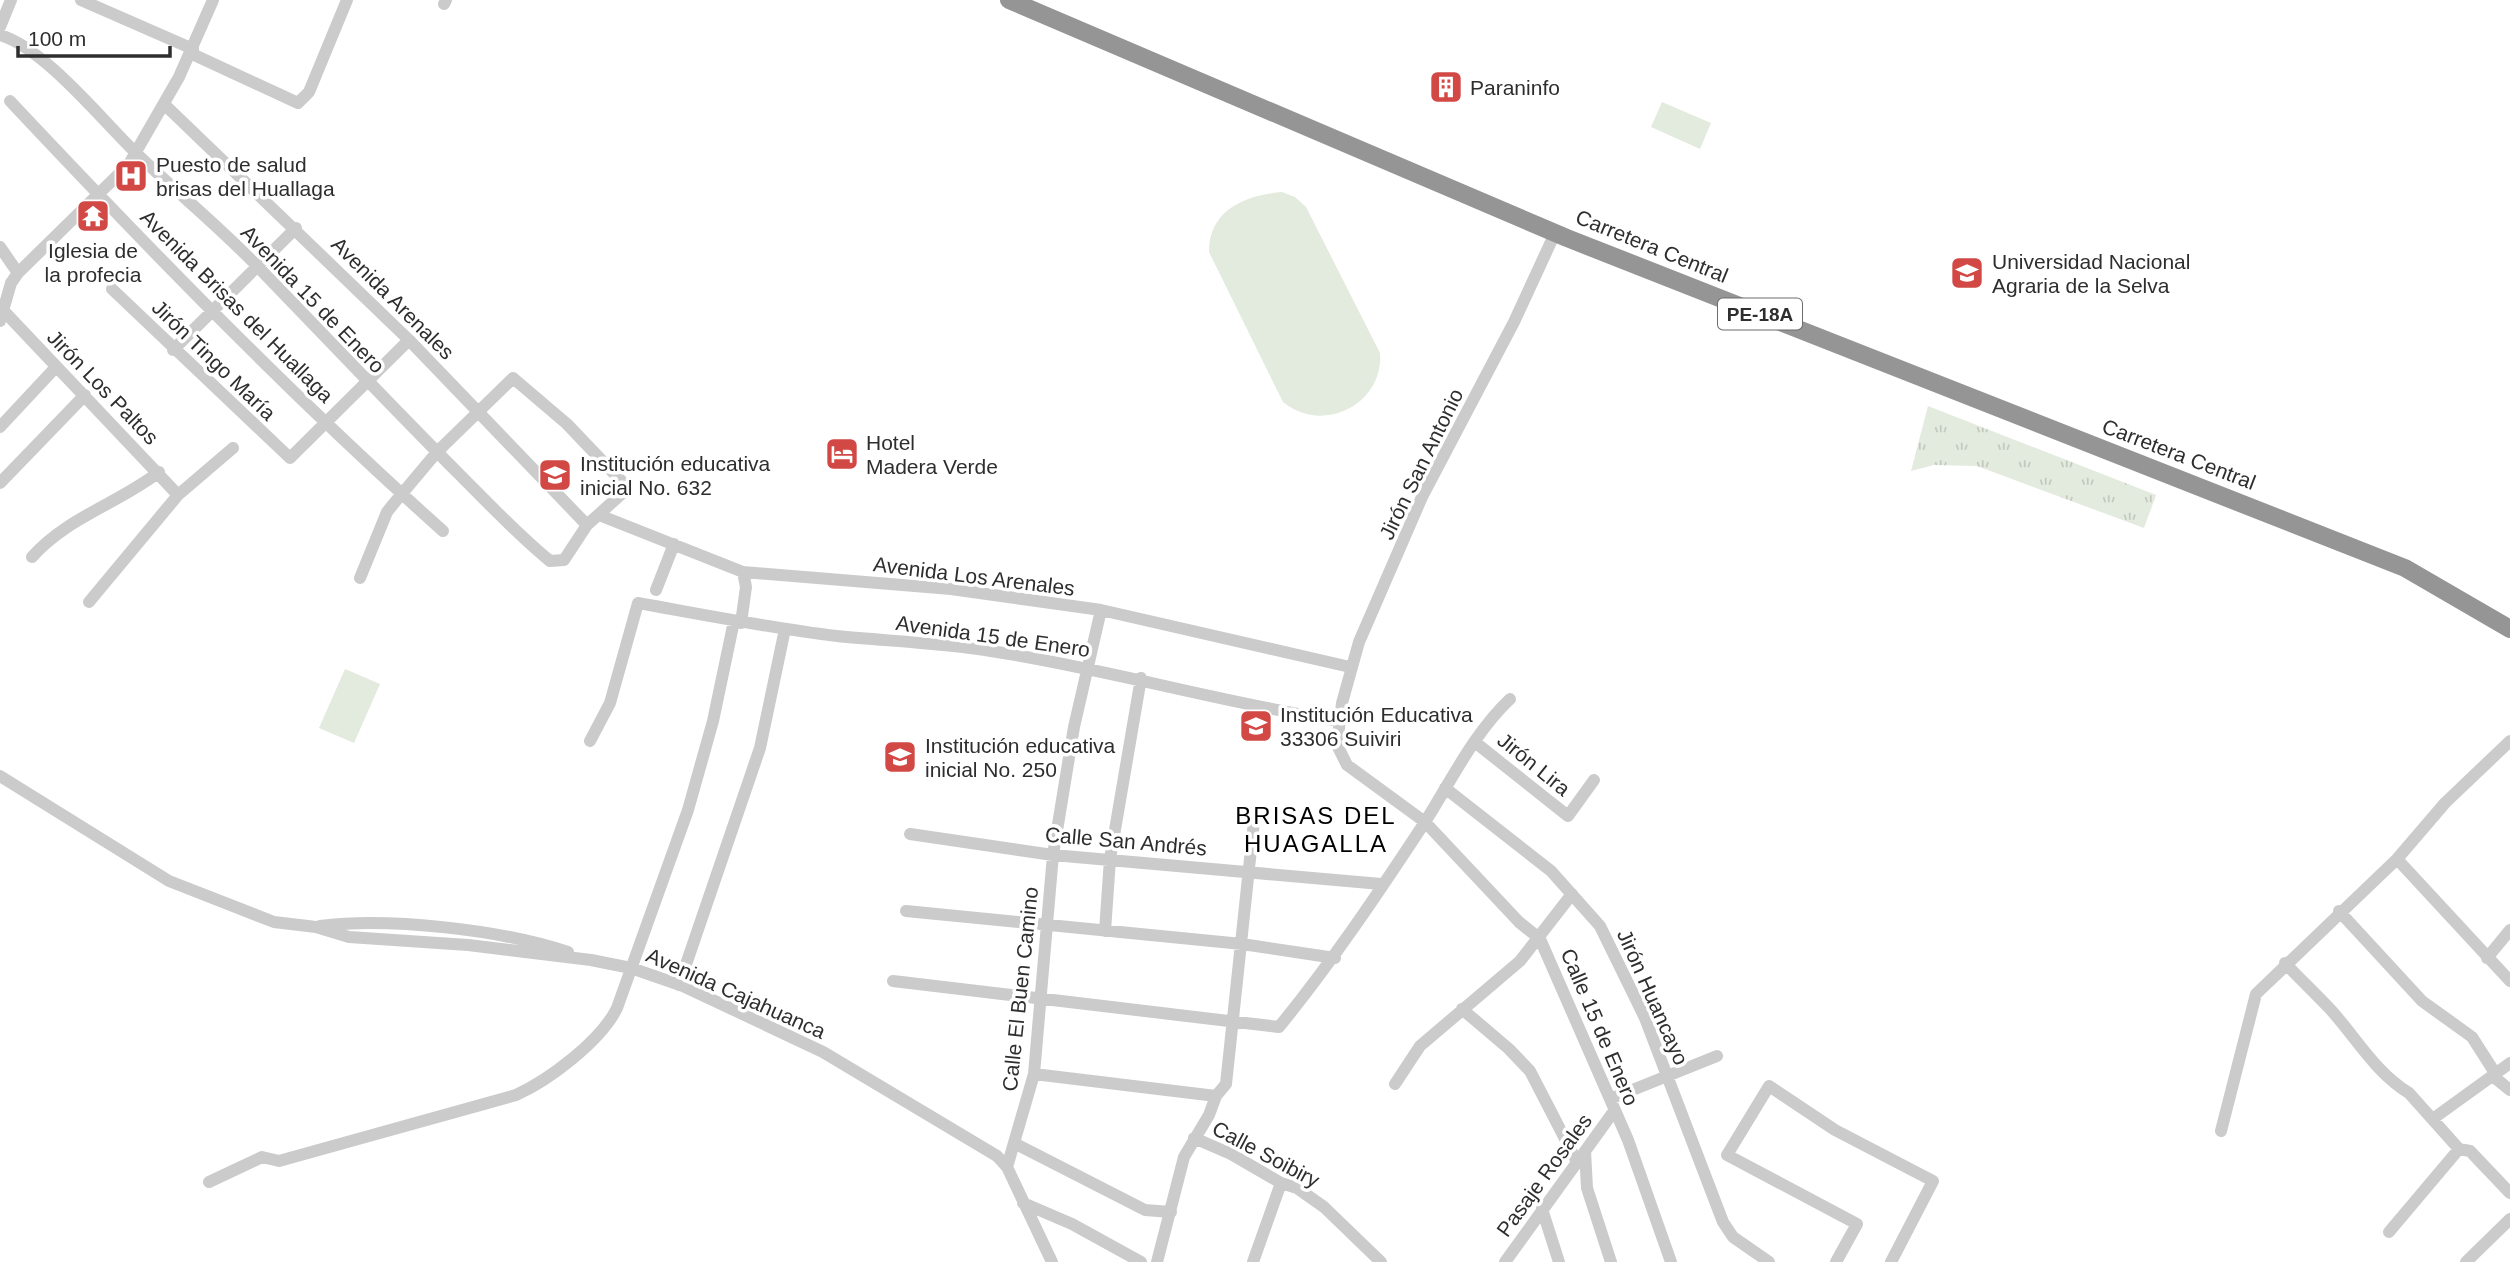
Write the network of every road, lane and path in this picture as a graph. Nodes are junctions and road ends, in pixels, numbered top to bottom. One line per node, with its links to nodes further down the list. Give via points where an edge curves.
1 (11, 0): 6 (street)
2 (81, 0): 8 (street)
3 (213, 0): 8 (street)
4 (347, 0): 8 (street, via 298,103)
5 (1009, 0): 14 (highway, Carretera Central / PE-18A)
6 (0, 27)
7 (0, 35): 11 (street, Avenida 15 de Enero, via 30,51)
8 (192, 51): 10 (street)
9 (10, 101): 12 (street, Avenida Brisas del Huallaga)
10 (165, 105): 11 (street); 13 (street, Avenida Arenales)
11 (136, 153): 12 (street); 16 (street, Avenida 15 de Enero)
12 (99, 196): 17 (street); 19 (street, Avenida Brisas del Huallaga)
13 (296, 228): 16 (street); 21 (street, Avenida Arenales)
14 (1556, 231): 47 (highway, Carretera Central / PE-18A, via 2405,568); 48 (street, Jirón San Antonio, via 1422,497)
15 (0, 247): 17 (street)
16 (257, 265): 19 (street); 24 (street, Avenida 15 de Enero)
17 (18, 273): 20 (street)
18 (113, 289): 22 (street, Jirón Tingo María)
19 (213, 309): 22 (street); 27 (street, Avenida Brisas del Huallaga)
20 (2, 313): 23 (street, Jirón Los Paltos)
21 (410, 340): 24 (street); 26 (street, Avenida Arenales)
22 (173, 349): 27 (street, Jirón Tingo María, via 290,458)
23 (56, 367): 25 (street, Jirón Los Paltos); 28 (street)
24 (368, 383): 27 (street); 30 (street, Avenida 15 de Enero)
25 (85, 395): 31 (street, Jirón Los Paltos); 32 (street)
26 (478, 412): 30 (street); 35 (street, via 513,377 567,424 628,488); 36 (street, Avenida Arenales)
27 (327, 422): 33 (street, Avenida Brisas del Huallaga)
28 (0, 427)
29 (233, 448): 34 (street)
30 (437, 452): 33 (street); 36 (street, Avenida 15 de Enero, via 550,561 564,560)
31 (159, 472): 34 (street, Jirón Los Paltos); 39 (street, via 69,526)
32 (0, 483)
33 (401, 494): 37 (street, Avenida Brisas del Huallaga); 41 (street, via 385,518)
34 (178, 495): 43 (street)
35 (599, 515): 36 (street); 38 (street, Avenida Los Arenales)
36 (587, 525)
37 (443, 531)
38 (674, 544): 40 (street, Avenida Los Arenales); 42 (street)
39 (32, 557)
40 (743, 572): 44 (street, Avenida Los Arenales, via 951,589); 45 (street, via 746,587)
41 (359, 578)
42 (656, 590)
43 (89, 602)
44 (1101, 610): 48 (street, Avenida Los Arenales); 49 (street, Calle El Buen Camino)
45 (737, 622): 46 (street, Avenida 15 de Enero); 53 (street, Avenida 15 de Enero, via 638,603 610,703); 78 (street, via 688,810)
46 (786, 629): 49 (street, Avenida 15 de Enero, via 988,650); 81 (street, via 760,748)
47 (2510, 629)
48 (1350, 667): 52 (street, Jirón San Antonio)
49 (1088, 668): 50 (street, Avenida 15 de Enero); 62 (street, Calle El Buen Camino)
50 (1141, 678): 52 (street, Avenida 15 de Enero); 63 (street)
51 (1510, 699): 54 (street)
52 (1339, 722): 60 (street, Calle 15 de Enero, via 1337,745 1347,765)
53 (590, 741)
54 (1476, 743): 57 (street, Jirón Lira, via 1568,816); 58 (street)
55 (2509, 744): 64 (street, via 2445,803)
56 (0, 776): 78 (street, Avenida Cajahuanca, via 169,881 274,922 349,937 468,945)
57 (1594, 780)
58 (1445, 788): 60 (street); 67 (street, Jirón Huancayo, via 1551,871)
59 (1255, 812): 65 (street)
60 (1425, 822): 66 (street); 73 (street, Calle 15 de Enero)
61 (911, 834): 62 (street, Calle San Andrés)
62 (1053, 855): 63 (street, Calle San Andrés); 70 (street, Calle El Buen Camino)
63 (1110, 859): 65 (street, Calle San Andrés); 72 (street)
64 (2397, 859): 69 (street); 76 (street)
65 (1248, 870): 66 (street, Calle San Andrés); 74 (street)
66 (1381, 884): 75 (street)
67 (1573, 894): 73 (street); 88 (street, Jirón Huancayo, via 1600,926 1617,957)
68 (906, 911): 70 (street)
69 (2339, 911): 77 (street); 89 (street, via 2422,1001 2472,1037)
70 (1048, 925): 72 (street); 82 (street, Calle El Buen Camino)
71 (2510, 930): 76 (street)
72 (1105, 931): 74 (street)
73 (1539, 939): 83 (street); 93 (street, Calle 15 de Enero)
74 (1242, 944): 75 (street); 84 (street)
75 (1335, 958): 84 (street, via 1279,1027)
76 (2487, 958): 80 (street)
77 (2285, 963): 94 (street, via 2375,1065); 95 (street, via 2256,994)
78 (631, 968): 81 (street, Avenida Cajahuanca); 102 (street, via 617,1008 603,1030 529,1089 279,1161 262,1157)
79 (893, 981): 82 (street)
80 (2510, 981)
81 (679, 985): 101 (street, Avenida Cajahuanca, via 835,1058 981,1145)
82 (1041, 1000): 84 (street); 87 (street, Calle El Buen Camino)
83 (1462, 1009): 90 (street, via 1420,1046); 100 (street, via 1530,1071)
84 (1234, 1022): 92 (street, via 1226,1084)
85 (1717, 1056): 88 (street, Pasaje Rosales)
86 (2510, 1063): 89 (street)
87 (1034, 1074): 92 (street); 97 (street, Calle El Buen Camino)
88 (1668, 1077): 93 (street, Pasaje Rosales); 119 (street, Jirón Huancayo, via 1723,1222 1733,1237)
89 (2494, 1077): 91 (street); 94 (street)
90 (1395, 1084)
91 (2510, 1090)
92 (1216, 1096): 96 (street)
93 (1612, 1105): 99 (street, Pasaje Rosales); 118 (street, Calle 15 de Enero)
94 (2434, 1118): 98 (street)
95 (2221, 1131)
96 (1194, 1138): 103 (street, Calle Soibiry); 107 (street, via 1184,1157)
97 (1014, 1143): 101 (street, Calle El Buen Camino); 107 (street, via 1145,1210)
98 (2459, 1149): 104 (street, via 2470,1151); 109 (street)
99 (1585, 1151): 100 (street, Pasaje Rosales); 117 (street, via 1587,1188)
100 (1577, 1162): 106 (street, Pasaje Rosales)
101 (1007, 1167): 105 (street, Avenida Cajahuanca)
102 (209, 1182)
103 (1280, 1183): 113 (street); 114 (street, Calle Soibiry, via 1297,1188 1324,1207)
104 (2510, 1193)
105 (1023, 1203): 110 (street, Avenida Cajahuanca); 111 (street)
106 (1542, 1209): 115 (street, Pasaje Rosales); 116 (street)
107 (1171, 1212): 112 (street)
108 (2510, 1219): 122 (street)
109 (2389, 1233)
110 (1052, 1262)
111 (1141, 1262)
112 (1157, 1262)
113 (1253, 1262)
114 (1381, 1262)
115 (1505, 1262)
116 (1559, 1262)
117 (1611, 1262)
118 (1671, 1262)
119 (1769, 1262)
120 (1836, 1262): 121 (street, via 1857,1224 1727,1155 1769,1086 1835,1130 1933,1181)
121 (1891, 1262)
122 (2466, 1262)

